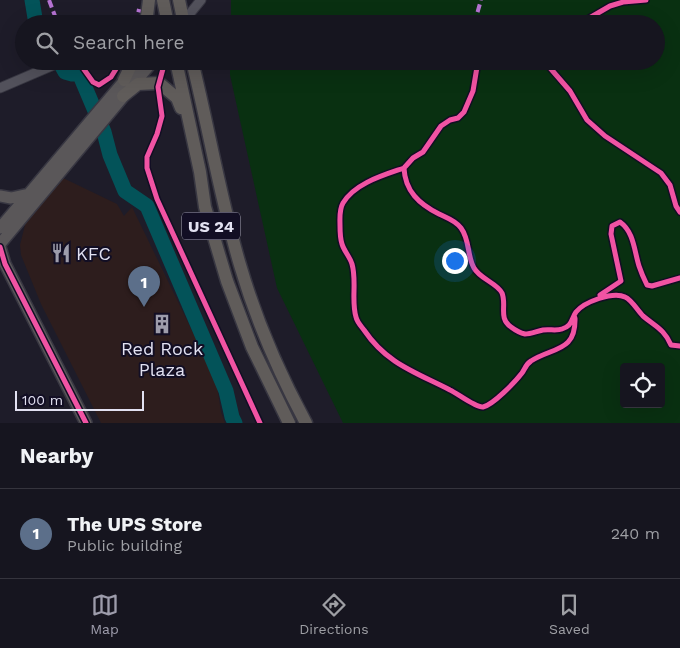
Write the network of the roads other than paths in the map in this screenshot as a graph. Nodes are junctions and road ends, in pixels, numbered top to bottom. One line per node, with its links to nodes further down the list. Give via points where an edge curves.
1 (149, 0): 5 (highway)
2 (163, 0): 6 (highway)
3 (178, 0): 7 (highway)
4 (201, 0): 8 (street)
5 (147, 15)
6 (166, 15)
7 (181, 15)
8 (189, 15)
9 (41, 70): 16 (street)
10 (129, 70): 15 (highway)
11 (133, 70): 15 (main road)
12 (145, 70): 17 (main road)
13 (178, 70): 20 (highway, US 24)
14 (194, 70): 27 (highway, US 24, via 239,264 258,320)
15 (124, 80): 18 (main road)
16 (0, 88)
17 (123, 96): 18 (main road); 20 (highway, via 138,84 159,83 177,98)
18 (109, 105): 19 (main road)
19 (86, 133): 21 (main road); 24 (main road)
20 (200, 172): 26 (highway, US 24, via 205,207 228,281 268,383)
21 (29, 194): 22 (main road, via 11,198); 23 (main road)
22 (0, 196)
23 (0, 228)
24 (0, 246): 25 (main road, via 5,264)
25 (86, 423)
26 (289, 423)
27 (306, 423)

